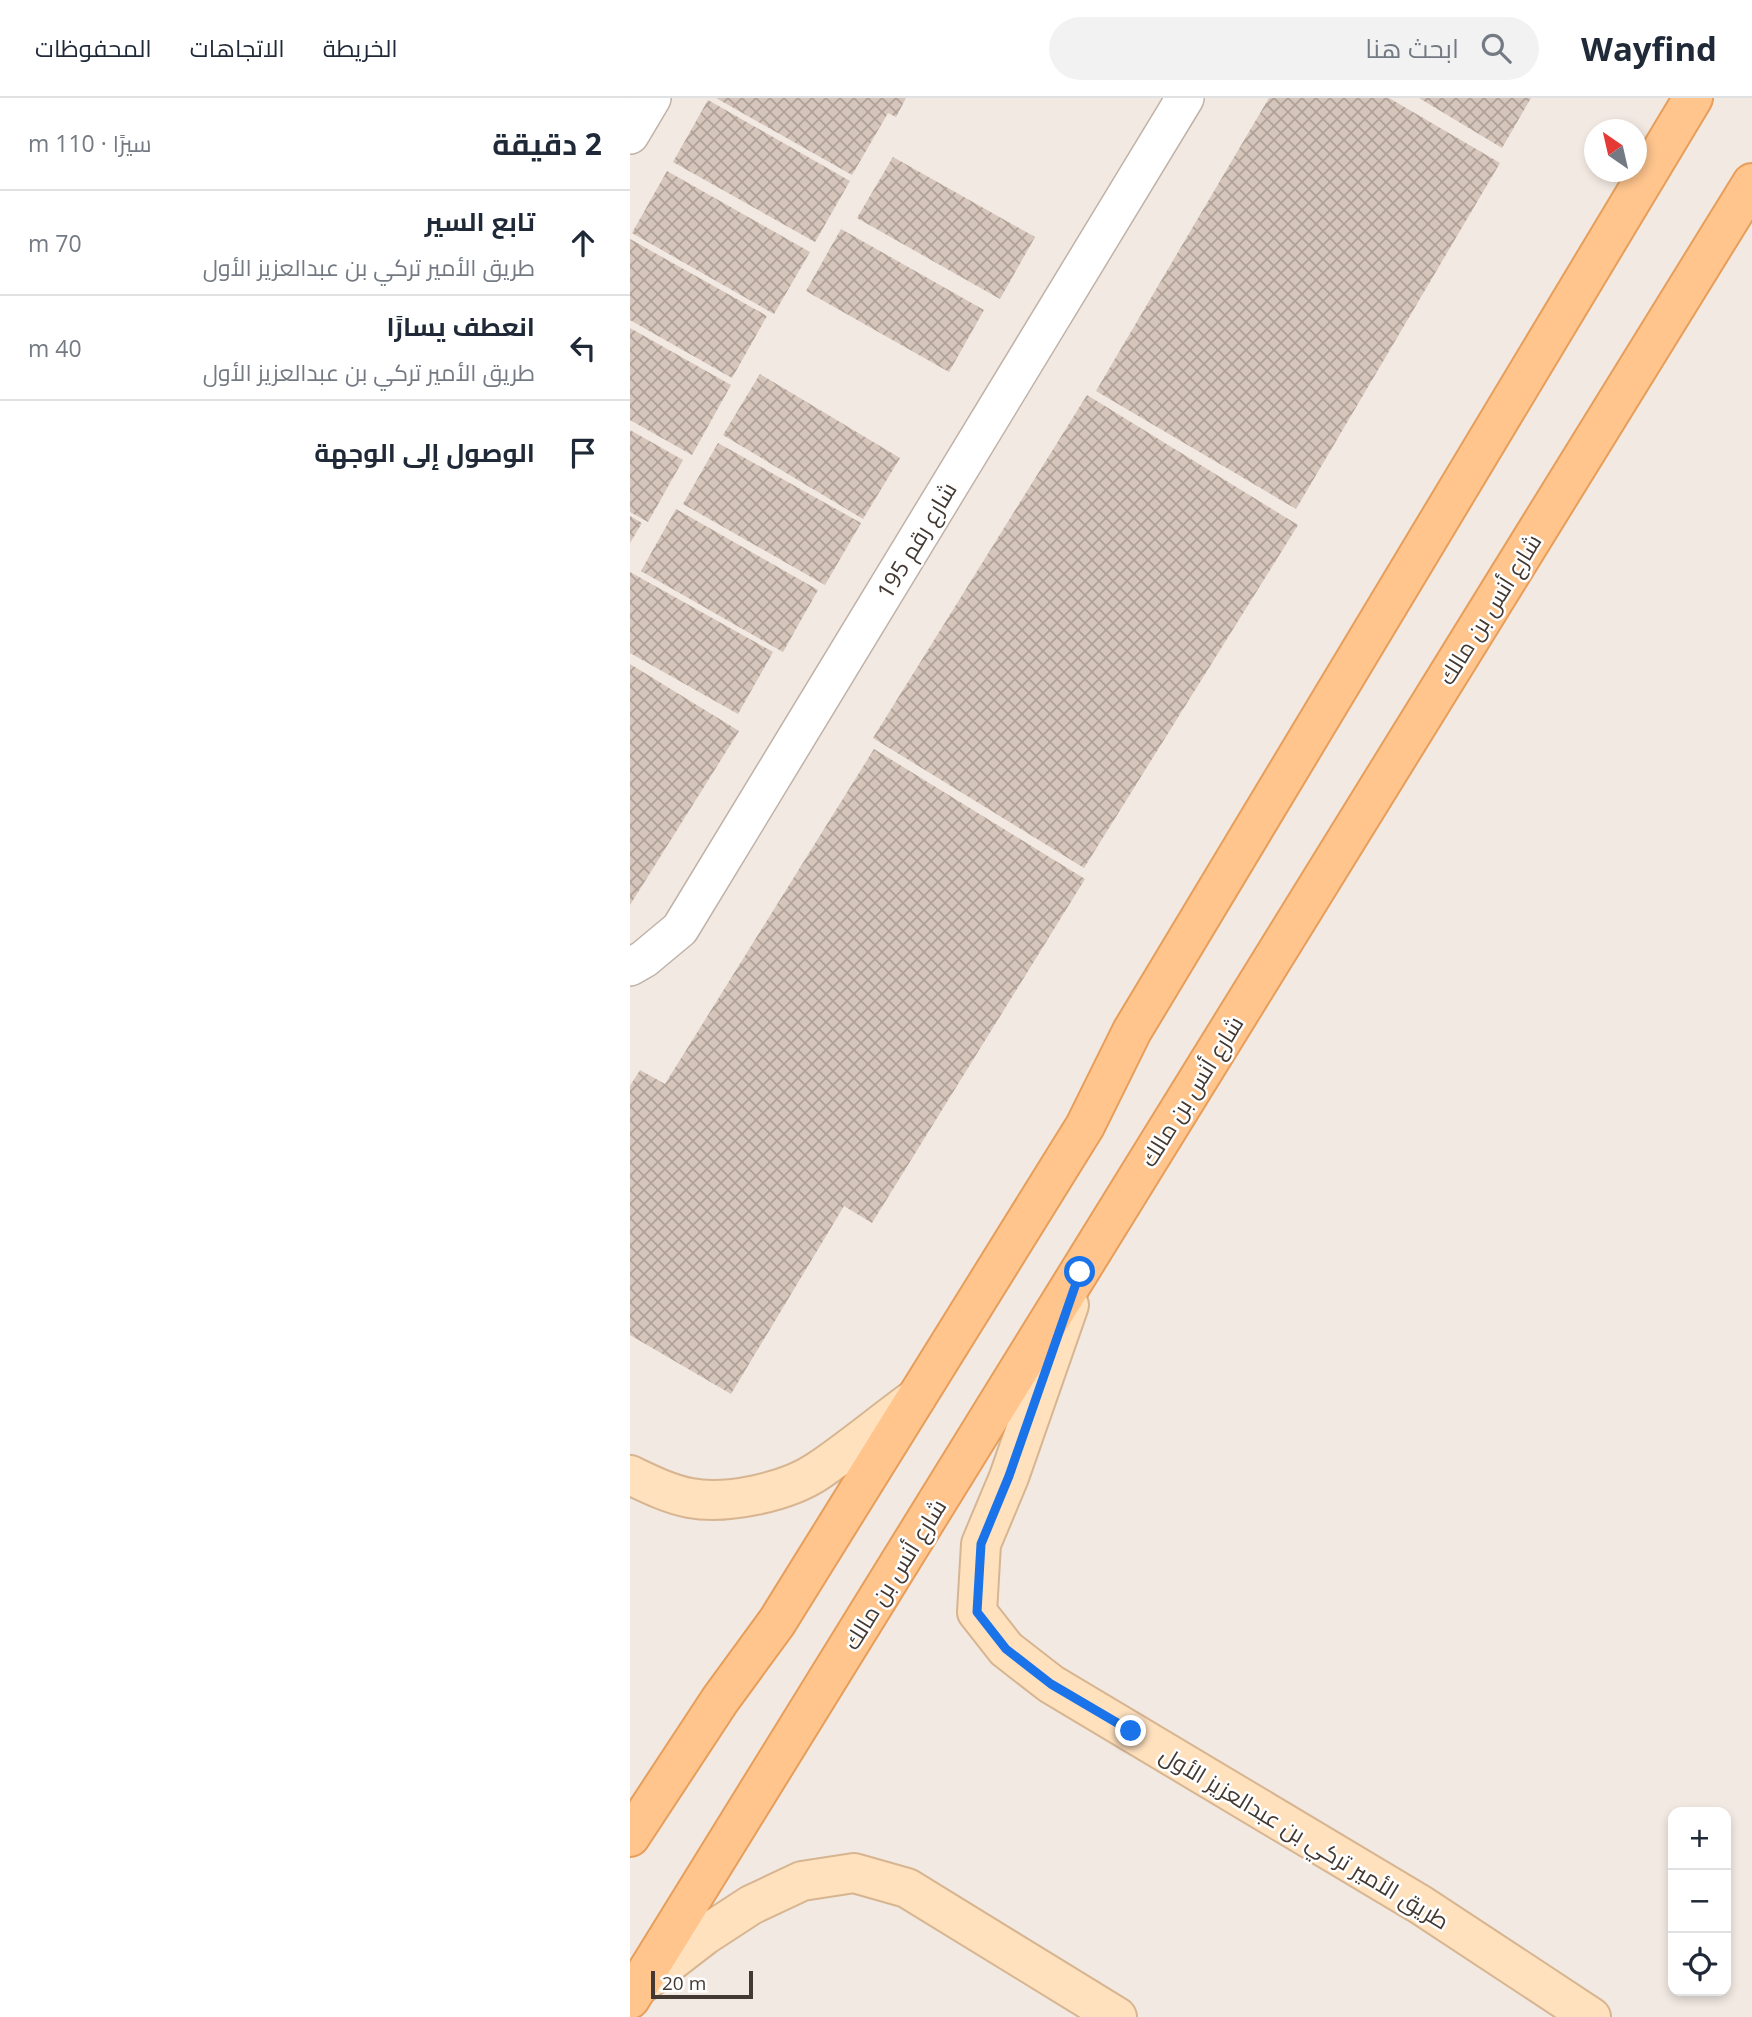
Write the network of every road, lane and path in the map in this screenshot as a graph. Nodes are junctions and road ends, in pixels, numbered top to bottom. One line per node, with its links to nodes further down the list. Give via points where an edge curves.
1 (652, 98): 4 (street)
2 (1185, 98): 6 (street, شارع رقم 195, via 680,929)
3 (1693, 98): 8 (main road, via 1132,1031 1085,1126)
4 (630, 135)
5 (1752, 183): 7 (main road, شارع أنس بن مالك)
6 (630, 967)
7 (1080, 1272): 11 (main road, شارع أنس بن مالك); 13 (main road, طريق الأمير تركي بن عبدالعزيز الأول, via 981,1544 977,1612 1006,1649 1051,1684 1421,1905)
8 (916, 1398): 9 (main road, via 816,1473 770,1492 741,1499 691,1498); 10 (main road, via 777,1622)
9 (630, 1475)
10 (630, 1837)
11 (635, 1992): 12 (main road, via 751,1905 802,1881 854,1873 907,1888)
12 (1117, 2017)
13 (1591, 2017)

